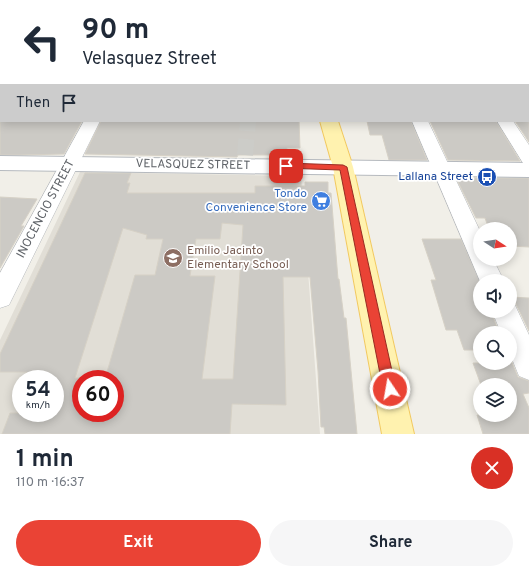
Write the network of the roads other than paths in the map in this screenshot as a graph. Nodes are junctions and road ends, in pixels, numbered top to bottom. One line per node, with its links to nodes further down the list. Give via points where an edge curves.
1 (91, 122): 7 (street, INOCENCIO STREET)
2 (329, 122): 8 (main road)
3 (420, 122): 9 (street)
4 (506, 122): 5 (street)
5 (529, 159)
6 (0, 163): 7 (street, VELASQUEZ STREET)
7 (70, 164): 8 (street, VELASQUEZ STREET, via 245,160); 12 (street, INOCENCIO STREET)
8 (343, 167): 9 (street, VELASQUEZ STREET); 15 (main road)
9 (442, 169): 10 (street, VELASQUEZ STREET); 11 (street)
10 (529, 170)
11 (473, 239)
12 (0, 297)
13 (508, 318): 14 (street)
14 (529, 366)
15 (393, 404): 16 (main road); 17 (street)
16 (398, 434)
17 (409, 434)

